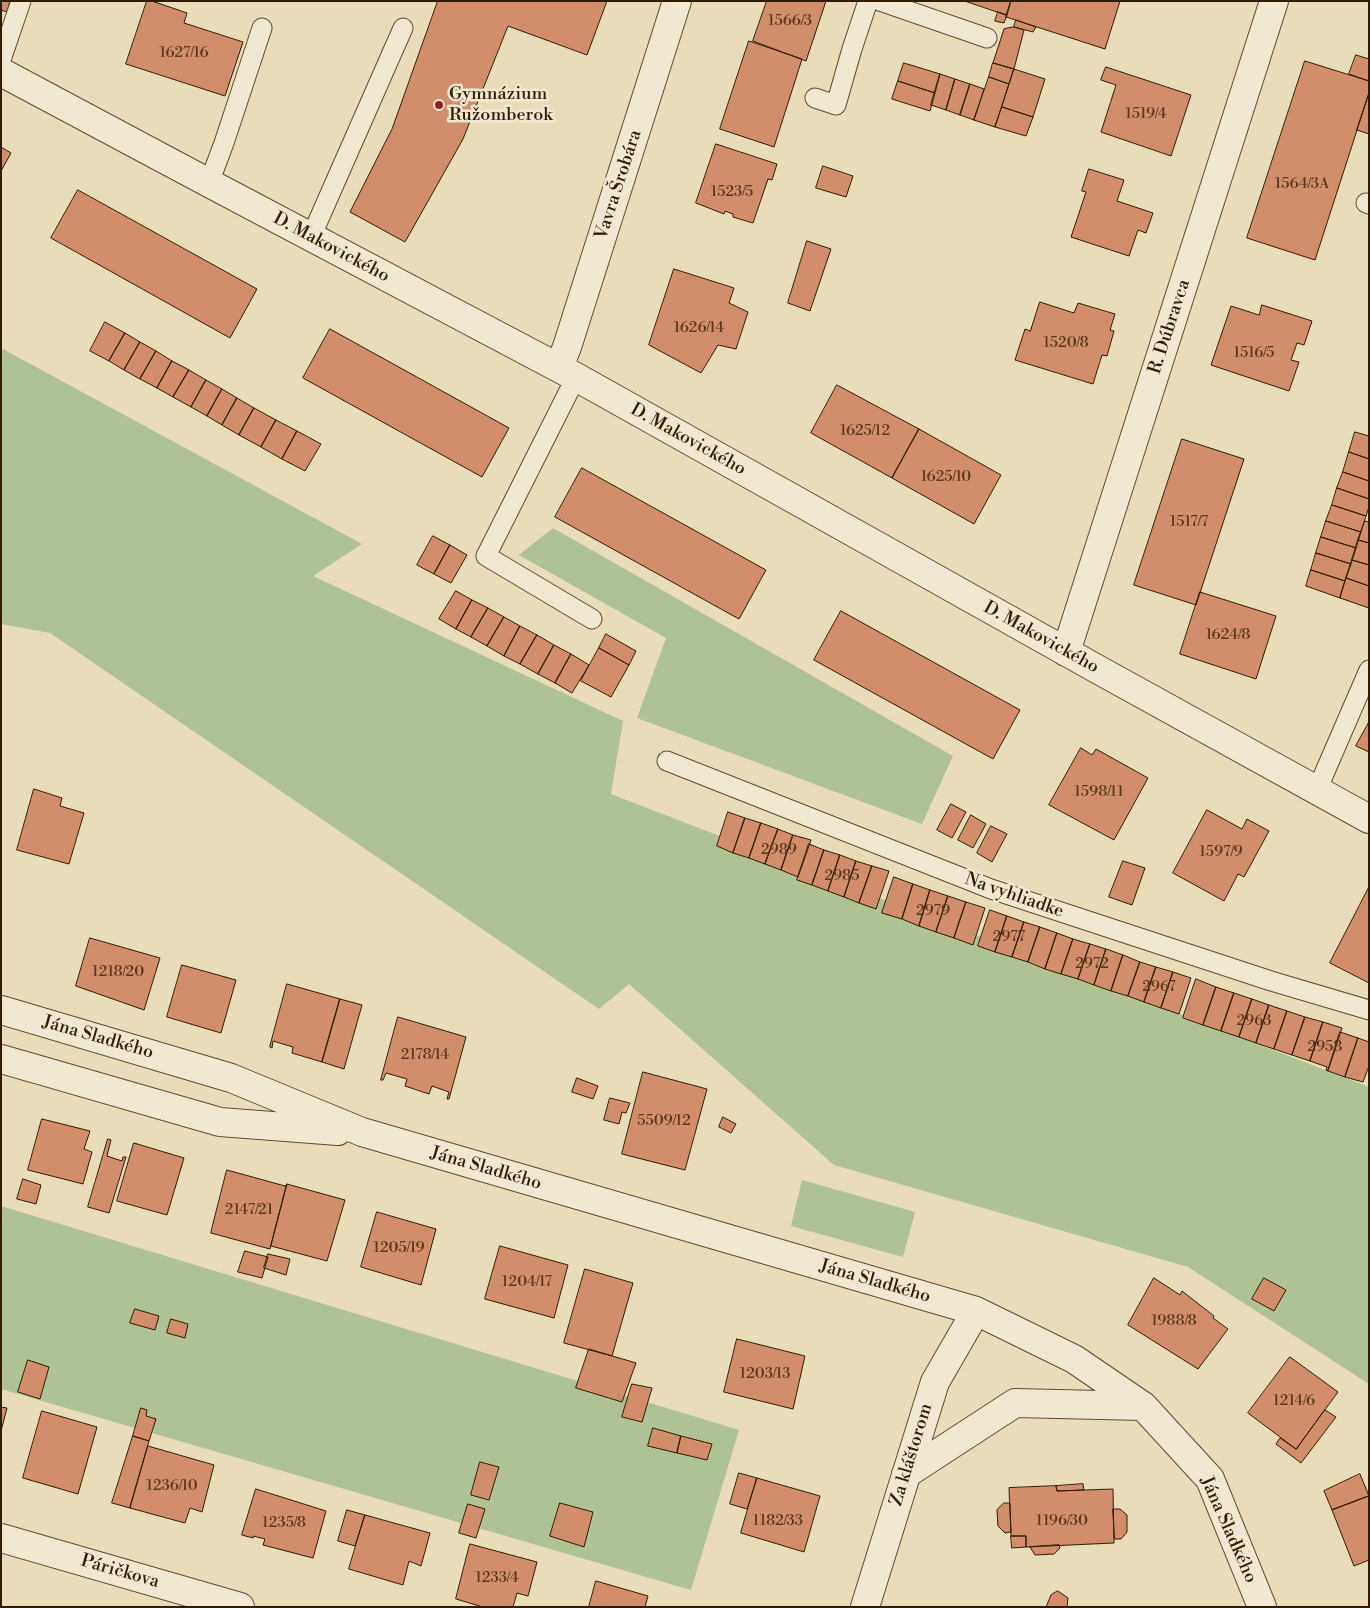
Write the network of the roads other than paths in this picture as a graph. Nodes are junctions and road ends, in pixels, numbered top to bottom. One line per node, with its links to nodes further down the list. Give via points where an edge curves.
1 (21, 1): 9 (lane)
2 (677, 1): 14 (street, Vavra Šrobára, via 567,347)
3 (868, 1): 11 (lane, via 836,105)
4 (880, 1): 8 (lane)
5 (1274, 1): 16 (street, R. Dúbravca)
6 (262, 28): 12 (lane)
7 (403, 28): 13 (lane)
8 (987, 38)
9 (1, 60)
10 (1, 72): 12 (street, D. Makovického)
11 (815, 98)
12 (209, 184): 13 (street, D. Makovického)
13 (311, 237): 14 (street, D. Makovického)
14 (567, 372): 15 (lane, via 486,556); 16 (street, D. Makovického)
15 (592, 619)
16 (1066, 652): 19 (street, D. Makovického)
17 (1369, 670): 19 (lane)
18 (667, 760): 22 (lane, Na vyhliadke, via 991,889)
19 (1317, 790): 20 (street, D. Makovického)
20 (1369, 819)
21 (1, 1010): 24 (street, Jána Sladkého, via 231,1078)
22 (1369, 1010)
23 (1, 1059): 24 (street, Jána Sladkého, via 220,1122)
24 (362, 1132): 25 (street, Jána Sladkého)
25 (976, 1311): 26 (street, Jána Sladkého, via 1074,1359); 27 (street, Za kláštorom, via 935,1382)
26 (1143, 1406): 27 (street, via 1015,1403); 31 (street, Jána Sladkého, via 1210,1479)
27 (906, 1474): 30 (street, Za kláštorom)
28 (1, 1538): 29 (street, Páričkova)
29 (225, 1605)
30 (864, 1607)
31 (1262, 1607)

